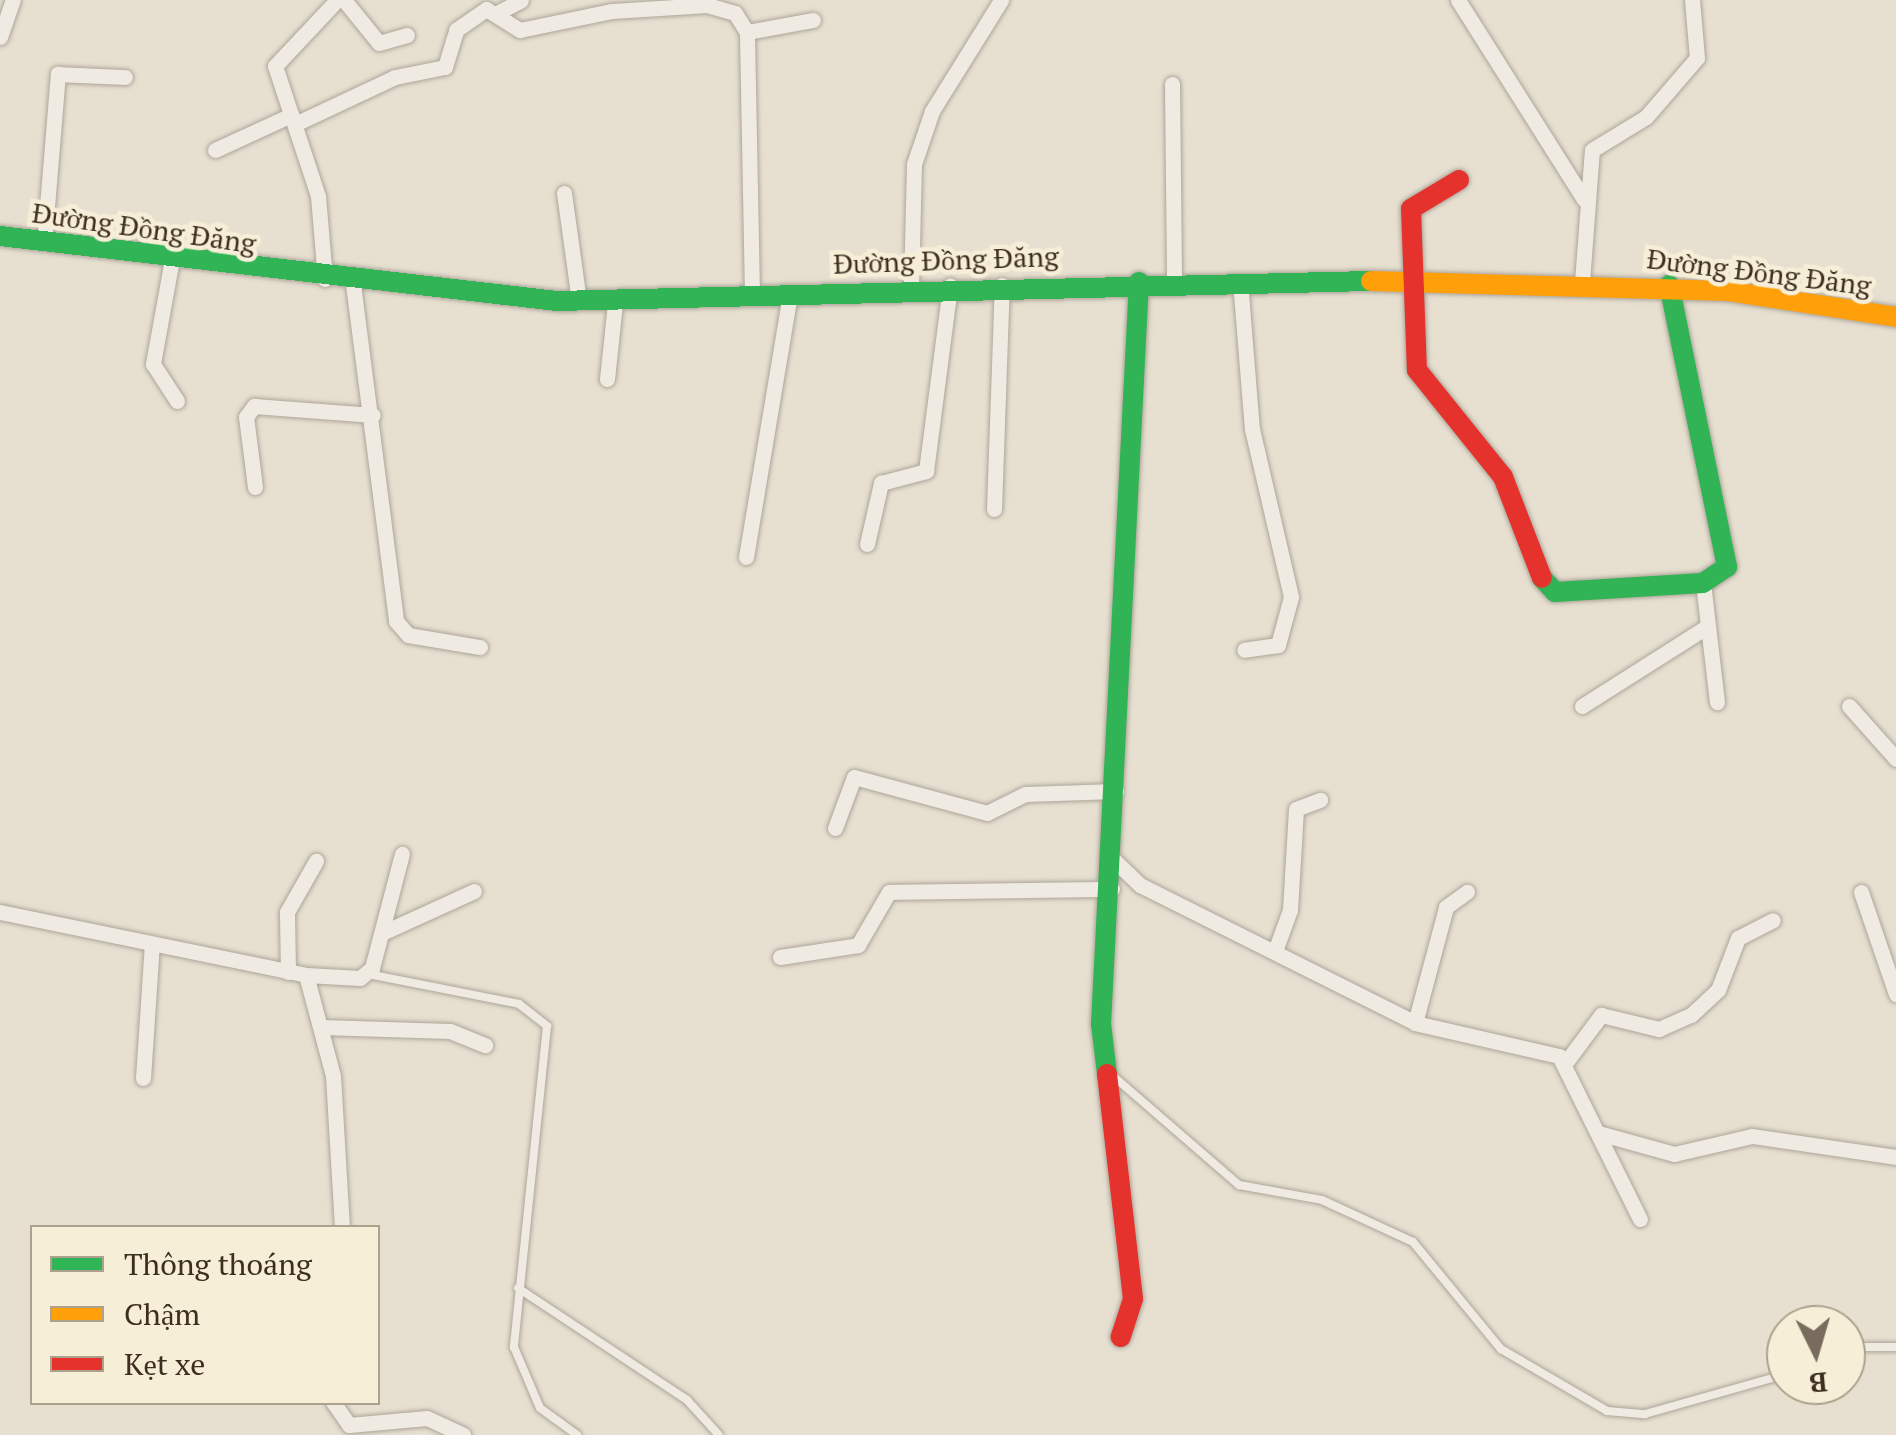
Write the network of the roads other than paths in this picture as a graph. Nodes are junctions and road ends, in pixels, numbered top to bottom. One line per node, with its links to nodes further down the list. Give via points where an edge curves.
1 (13, 0): 11 (street)
2 (340, 0): 10 (street, via 379,42); 14 (street, via 278,58)
3 (521, 0): 7 (street)
4 (1001, 0): 32 (street, via 932,111 919,148)
5 (1458, 0): 18 (street)
6 (1692, 0): 18 (street, via 1697,58 1646,117 1594,146)
7 (497, 12): 9 (street, via 520,30 612,11 707,6 734,13); 14 (street, via 477,11 462,23 445,67 396,78)
8 (812, 20): 9 (street)
9 (747, 32): 34 (street)
10 (406, 35)
11 (0, 36)
12 (124, 77): 20 (street, via 58,74)
13 (1172, 84): 23 (street)
14 (293, 120): 15 (street); 22 (street, via 318,196)
15 (215, 150)
16 (1460, 180): 25 (street, via 1410,209)
17 (564, 193): 35 (street)
18 (1584, 200): 27 (street)
19 (0, 236): 20 (street, Đường Đồng Đăng)
20 (44, 242): 21 (street, Đường Đồng Đăng)
21 (172, 259): 22 (street, Đường Đồng Đăng); 39 (street, via 154,364)
22 (324, 279): 28 (street, Đường Đồng Đăng)
23 (1174, 281): 24 (street, Đường Đồng Đăng); 26 (street, Đường Đồng Đăng)
24 (1240, 281): 25 (street, Đường Đồng Đăng); 48 (street, via 1252,429 1292,597 1278,645)
25 (1413, 281): 27 (street, Đường Đồng Đăng); 45 (street, via 1417,370 1504,477 1543,585 1570,592)
26 (1138, 282): 29 (street, Đường Đồng Đăng); 53 (street)
27 (1582, 282): 30 (street, Đường Đồng Đăng)
28 (353, 284): 35 (street, Đường Đồng Đăng); 40 (street)
29 (1002, 285): 31 (street, Đường Đồng Đăng); 42 (street)
30 (1670, 285): 37 (street, Đường Đồng Đăng); 45 (street, via 1728,557 1721,574)
31 (950, 286): 32 (street, Đường Đồng Đăng); 43 (street, via 926,472 881,483)
32 (911, 287): 33 (street, Đường Đồng Đăng)
33 (790, 293): 34 (street, Đường Đồng Đăng); 44 (street)
34 (752, 295): 36 (street, Đường Đồng Đăng)
35 (579, 301): 36 (street, Đường Đồng Đăng)
36 (614, 303): 38 (street)
37 (1896, 317)
38 (608, 380)
39 (177, 401)
40 (373, 415): 41 (street, via 254,406 246,417); 47 (street, via 396,622 408,635)
41 (255, 486)
42 (994, 509)
43 (867, 544)
44 (746, 558)
45 (1703, 583): 46 (street)
46 (1708, 626): 49 (street); 50 (street)
47 (480, 647)
48 (1244, 650)
49 (1717, 702)
50 (1582, 706)
51 (1849, 706): 52 (street)
52 (1896, 758)
53 (1116, 791): 55 (street, via 1025,794 987,813 854,777); 57 (street)
54 (1320, 800): 67 (street, via 1296,809 1290,910)
55 (835, 828)
56 (402, 854): 65 (street)
57 (1114, 860): 59 (street); 67 (street, via 1140,884)
58 (316, 861): 69 (street, via 287,912)
59 (1112, 889): 68 (street, via 890,892 858,946); 77 (street, via 1102,1024)
60 (474, 890): 65 (street)
61 (1467, 892): 73 (street, via 1446,907)
62 (1861, 892): 72 (street)
63 (0, 912): 66 (street)
64 (1773, 920): 76 (street, via 1738,938 1718,990 1691,1015 1660,1028 1601,1016)
65 (382, 933): 70 (street)
66 (152, 944): 69 (street); 78 (street)
67 (1275, 951): 73 (street)
68 (780, 957)
69 (288, 972): 71 (street)
70 (368, 974): 71 (street); 83 (lane, via 519,1004 546,1026)
71 (306, 975): 74 (street)
72 (1896, 994)
73 (1415, 1022): 76 (street, via 1528,1042)
74 (322, 1027): 75 (street, via 450,1031); 82 (street, via 334,1076)
75 (485, 1045)
76 (1566, 1062): 79 (street)
77 (1108, 1071): 84 (street, via 1134,1299); 87 (lane, via 1239,1185 1322,1200 1413,1242 1501,1349 1608,1411 1644,1414)
78 (143, 1078)
79 (1602, 1134): 80 (street, via 1674,1154 1752,1136); 81 (street)
80 (1896, 1157)
81 (1640, 1218)
82 (342, 1225)
83 (518, 1288): 90 (lane, via 516,1362 540,1408); 91 (lane, via 687,1400)
84 (1122, 1337)
85 (1896, 1346): 86 (lane)
86 (1866, 1347)
87 (1766, 1380)
88 (335, 1405): 89 (street, via 349,1425 427,1418)
89 (463, 1435)
90 (577, 1435)
91 (718, 1435)

